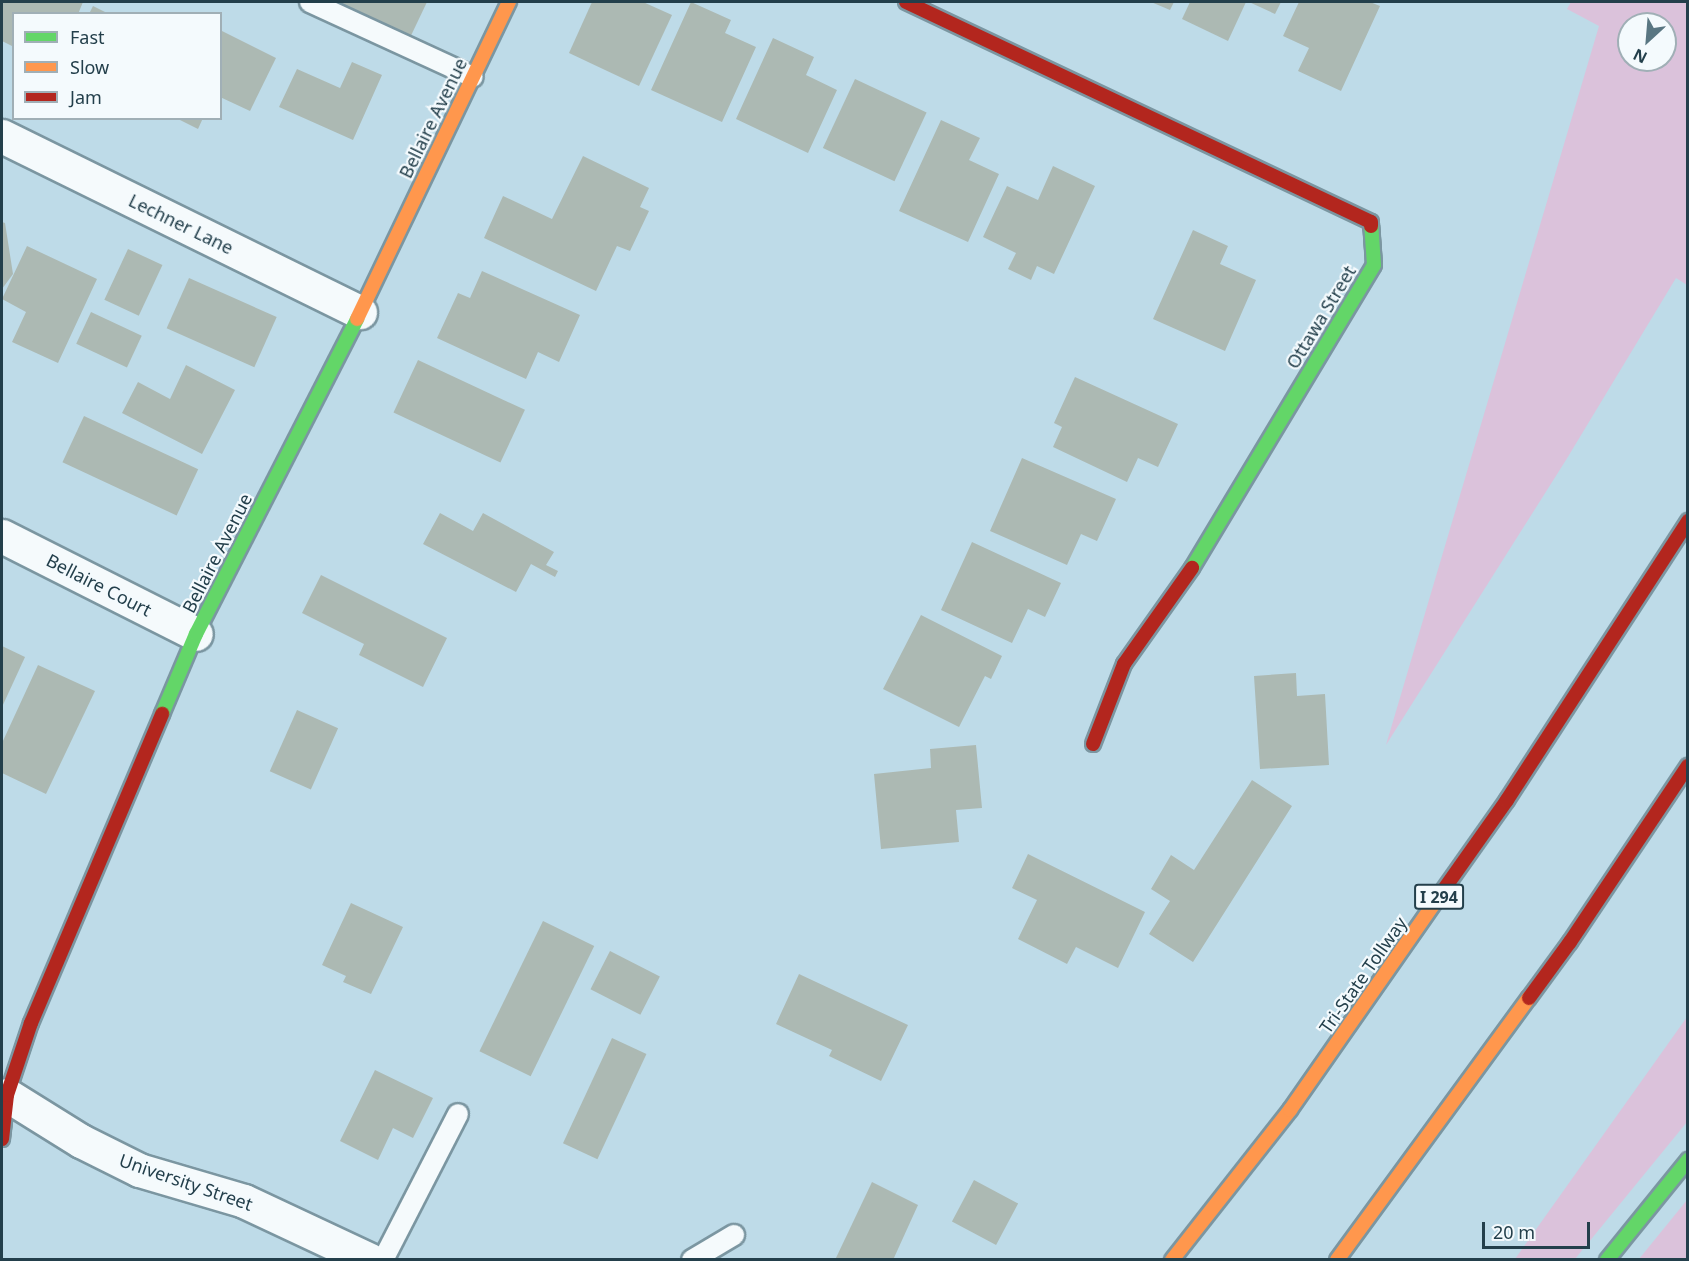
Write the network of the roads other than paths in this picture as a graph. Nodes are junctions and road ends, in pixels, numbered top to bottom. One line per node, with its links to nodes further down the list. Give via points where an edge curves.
1 (310, 2): 4 (lane)
2 (508, 2): 4 (main road, Bellaire Avenue)
3 (906, 2): 10 (main road, Ottawa Street, via 1371,222 1374,265 1191,570 1124,664)
4 (473, 77): 6 (main road, Bellaire Avenue)
5 (2, 136): 6 (street, Lechner Lane)
6 (360, 312): 9 (main road, Bellaire Avenue)
7 (1688, 521): 20 (main road, Tri-State Tollway / I 294, via 1486,829 1290,1110)
8 (2, 536): 9 (street, Bellaire Court)
9 (196, 634): 12 (main road, Bellaire Avenue, via 31,1023)
10 (1093, 744)
11 (1688, 766): 21 (main road, via 1570,942)
12 (7, 1095): 14 (main road, Bellaire Avenue); 17 (street, University Street, via 81,1141 140,1170 244,1201)
13 (458, 1114): 18 (lane)
14 (2, 1139)
15 (1688, 1160): 22 (main road)
16 (734, 1235): 19 (lane)
17 (370, 1260)
18 (383, 1260)
19 (692, 1260)
20 (1172, 1260)
21 (1337, 1260)
22 (1607, 1260)

